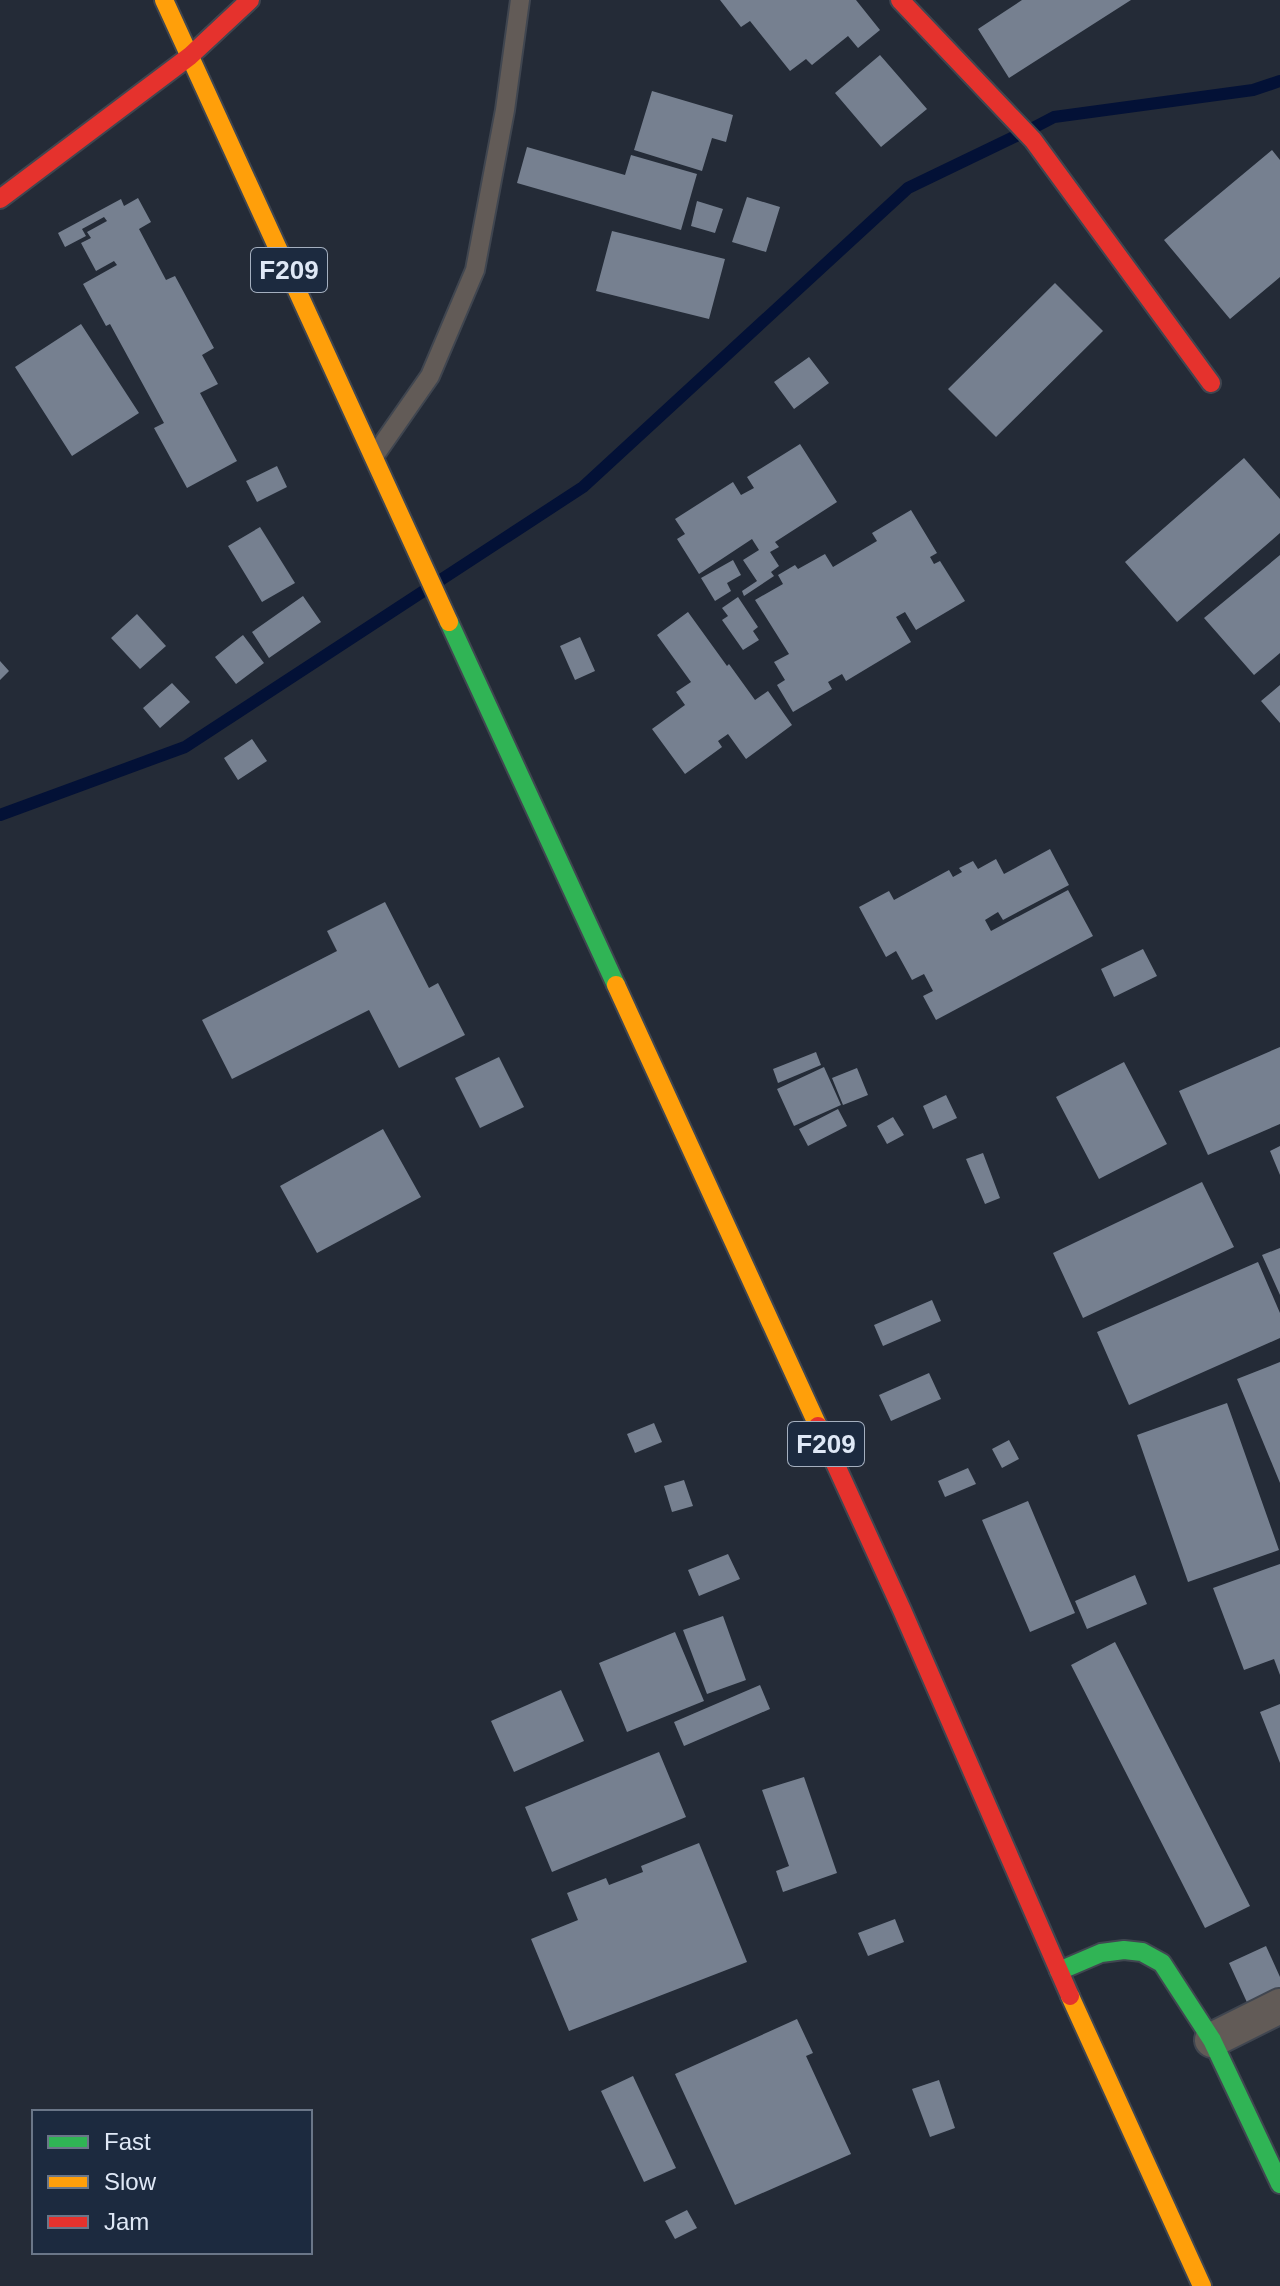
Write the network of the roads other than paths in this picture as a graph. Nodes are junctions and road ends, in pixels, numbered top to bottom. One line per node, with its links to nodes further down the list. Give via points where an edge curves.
1 (164, 0): 5 (main road, F209)
2 (250, 0): 5 (main road)
3 (520, 0): 8 (lane, via 475,270 430,376)
4 (900, 0): 7 (main road, via 1033,140)
5 (190, 56): 6 (main road); 8 (main road, F209)
6 (0, 199)
7 (1211, 383)
8 (375, 456): 9 (main road, F209, via 902,1610)
9 (1059, 1971): 11 (main road, via 1101,1953 1142,1952 1162,1963); 13 (main road, F209)
10 (1280, 2006): 11 (street)
11 (1212, 2040): 12 (main road)
12 (1280, 2184)
13 (1202, 2286)

